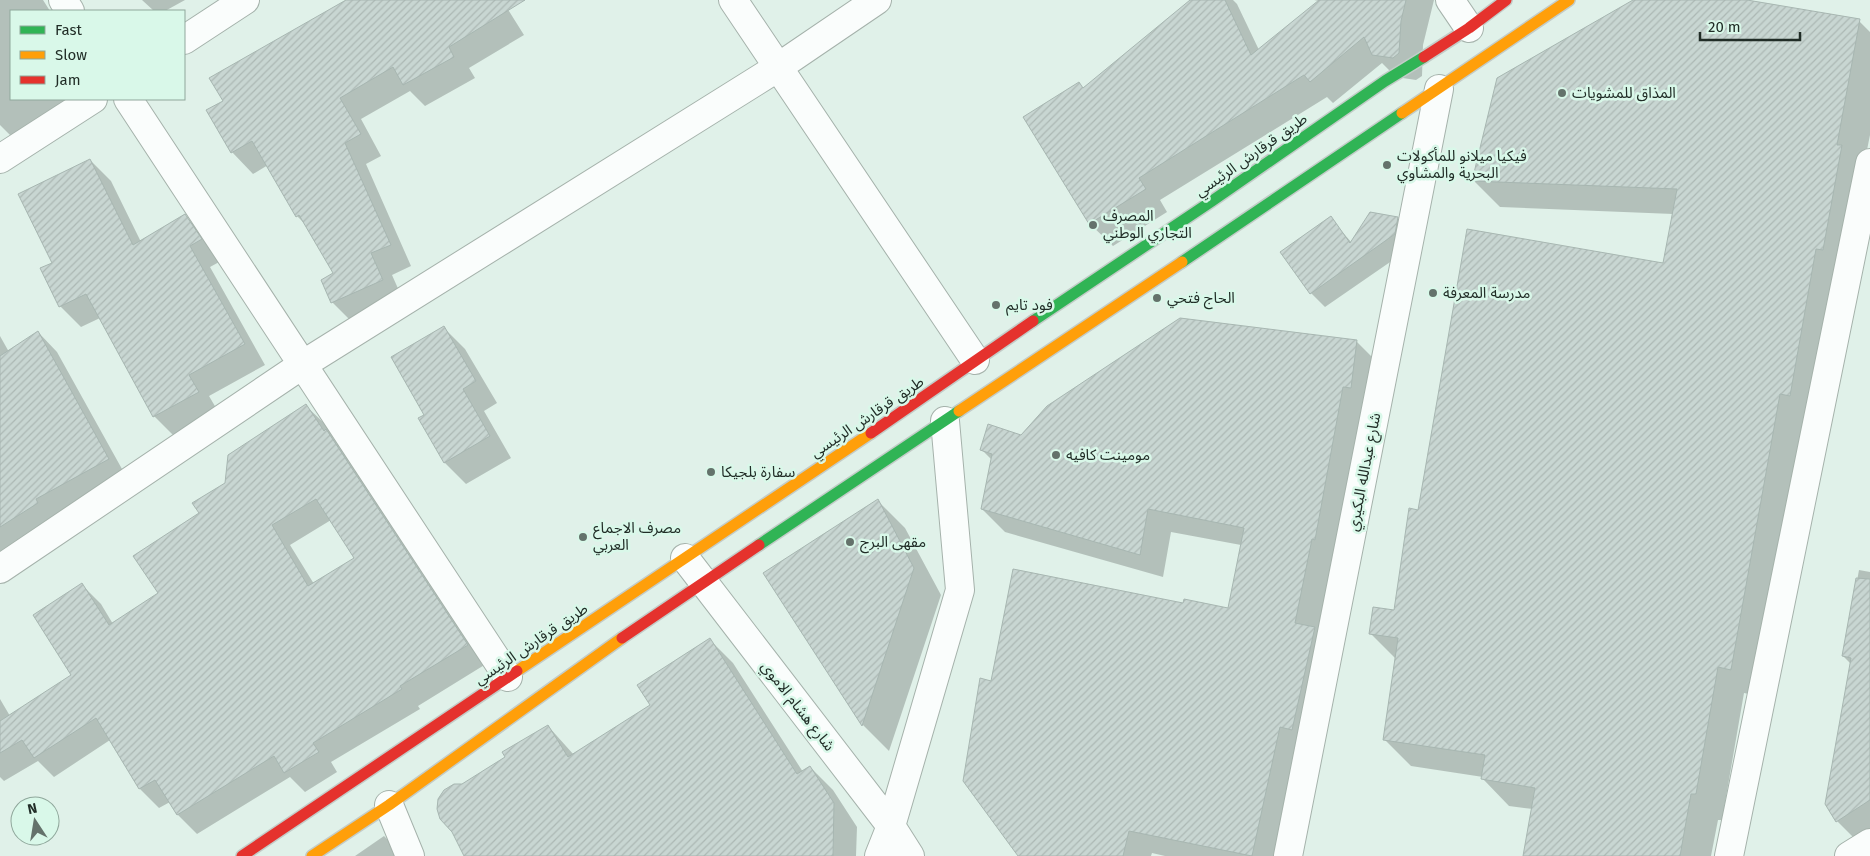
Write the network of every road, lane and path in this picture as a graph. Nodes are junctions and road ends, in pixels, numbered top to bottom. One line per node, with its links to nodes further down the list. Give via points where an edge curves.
1 (245, 0): 8 (street)
2 (733, 0): 9 (street)
3 (877, 0): 9 (street)
4 (1450, 0): 7 (street)
5 (1506, 0): 7 (main road, طريق قرقارش الرئيسي)
6 (1569, 0): 10 (main road)
7 (1469, 28): 15 (main road, طريق قرقارش الرئيسي, via 1385,81)
8 (185, 39)
9 (777, 68): 15 (street); 16 (street)
10 (1439, 89): 17 (main road); 30 (street, شارع عبدالله البكيري)
11 (91, 100): 13 (street)
12 (129, 100): 16 (street)
13 (0, 159)
14 (1870, 164): 31 (street)
15 (975, 360): 18 (main road, طريق قرقارش الرئيسي)
16 (302, 365): 19 (street); 21 (street)
17 (945, 421): 20 (main road); 23 (street, via 960,590)
18 (685, 558): 20 (street, شارع هشام الاموي); 21 (main road, طريق قرقارش الرئيسي)
19 (0, 569)
20 (703, 582): 22 (main road); 23 (street, شارع هشام الاموي)
21 (508, 677): 25 (main road, طريق قرقارش الرئيسي)
22 (389, 805): 26 (main road); 27 (street)
23 (891, 826): 28 (street); 29 (street, شارع هشام الاموي)
24 (1870, 843): 32 (street)
25 (242, 856)
26 (312, 856)
27 (410, 856)
28 (879, 856)
29 (910, 856)
30 (1288, 856)
31 (1729, 856)
32 (1849, 856)

